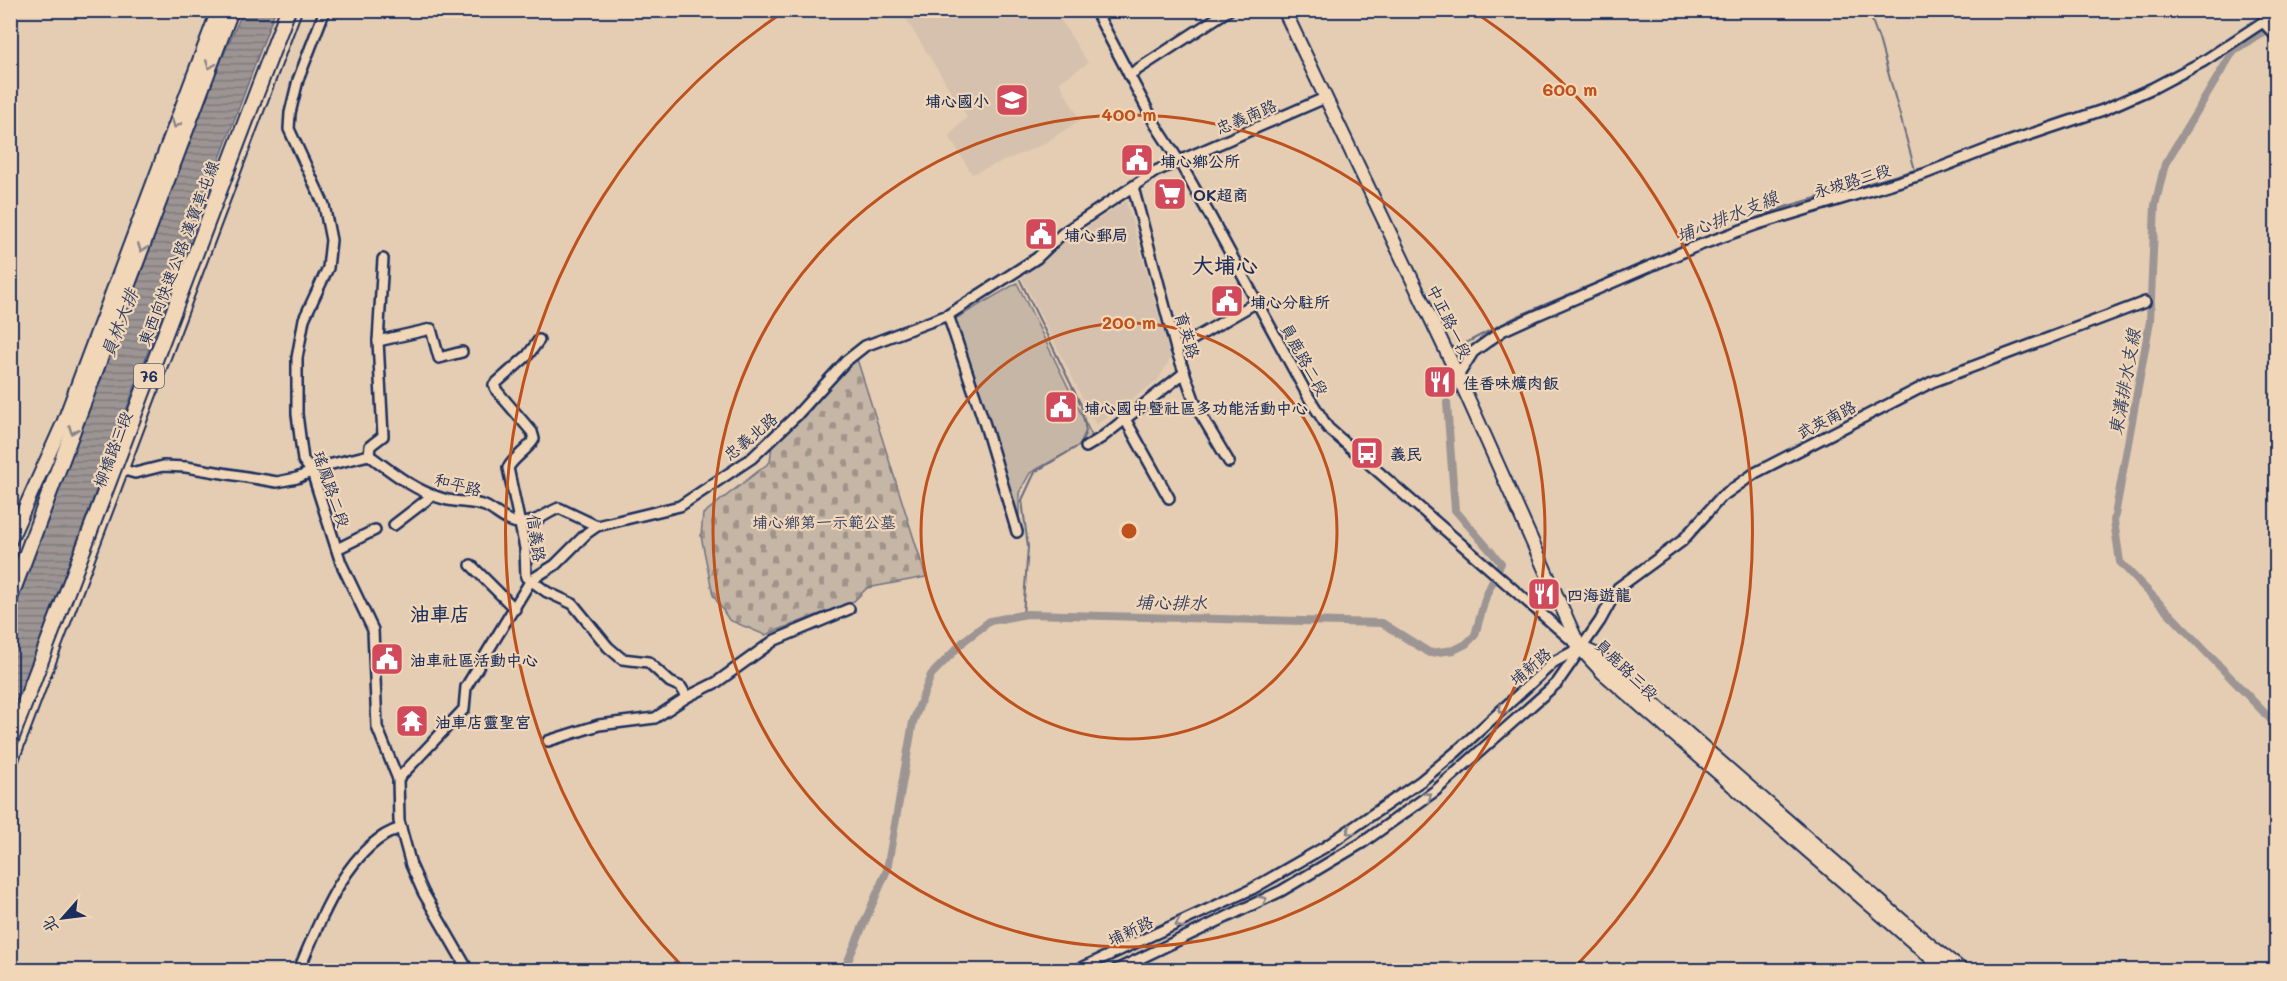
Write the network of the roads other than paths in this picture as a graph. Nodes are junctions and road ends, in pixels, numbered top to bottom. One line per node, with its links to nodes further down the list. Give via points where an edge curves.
1 (218, 10): 40 (main road, one-way to 40, via 63,423)
2 (231, 10): 44 (highway, one-way to 44)
3 (288, 10): 50 (highway, 東西向快速公路 漢寶草屯線 / 76, bridge)
4 (295, 10): 31 (main road, 柳橋路三段)
5 (325, 10): 32 (street, 瑤鳳路二段, via 290,112 290,129 324,205 331,240 328,268 304,318 297,358 297,414 303,460)
6 (1095, 10): 12 (street, 員鹿路二段)
7 (1229, 10): 12 (street)
8 (1284, 10): 13 (main road, 中正路一段)
9 (2271, 10): 10 (street)
10 (2263, 22): 11 (street); 25 (street, 永坡路三段, via 2204,61 2103,110 1924,174 1758,224 1535,316 1502,331 1473,352)
11 (2277, 36)
12 (1129, 75): 14 (street, 員鹿路二段)
13 (1326, 98): 14 (street, 忠義南路); 25 (main road, 中正路一段)
14 (1179, 161): 15 (street, 忠義北路); 17 (street, 員鹿路二段)
15 (1133, 187): 19 (street, 忠義北路, via 1063,233 1037,258); 22 (street, 育英路)
16 (383, 259): 21 (street)
17 (1257, 302): 22 (street); 47 (street, 員鹿路二段, via 1328,428)
18 (2145, 302): 47 (street, 武英南路, via 1932,382 1755,473 1721,497 1682,541 1618,588)
19 (948, 315): 37 (street, 忠義北路, via 865,346 752,458 680,506); 39 (street)
20 (539, 340): 35 (street, 信義路, via 494,385 534,439 508,468)
21 (378, 341): 23 (street, via 431,329 439,358); 28 (street, via 383,436 370,446)
22 (1176, 349): 24 (street, 育英路)
23 (462, 352)
24 (1184, 373): 26 (street, 育英路); 29 (street, via 1197,408)
25 (1458, 376): 47 (main road, 中正路一段)
26 (1125, 419): 27 (street, 育英路); 34 (street)
27 (1086, 447)
28 (369, 455): 32 (street); 33 (street, 和平路, via 415,488)
29 (1229, 462)
30 (106, 465): 31 (street)
31 (122, 470): 32 (street, via 135,473 163,466 186,467 277,482); 51 (main road, 柳橋路三段)
32 (312, 472): 41 (street, 瑤鳳路二段)
33 (433, 495): 35 (street, 和平路, via 485,506 508,521); 36 (street)
34 (1169, 498)
35 (521, 523): 37 (street, via 539,520 560,508); 43 (street, 信義路, via 526,577)
36 (394, 525)
37 (597, 526): 43 (street, 忠義北路, via 555,565)
38 (375, 530): 41 (street)
39 (1017, 532)
40 (10, 541)
41 (337, 549): 52 (street, 瑤鳳路二段, via 373,630 377,727)
42 (471, 565): 45 (street)
43 (531, 580): 45 (street, 忠義北路); 48 (street, 信義路, via 573,603 622,659 648,662 681,687)
44 (10, 598)
45 (515, 609): 52 (street, 忠義北路, via 466,687 464,709)
46 (849, 609): 48 (street, via 775,640 717,682)
47 (1580, 648): 56 (street, 埔新路, one-way to 56, via 1554,662 1421,781 1325,848 1243,893); 57 (street, 埔新路, one-way to 47, via 1281,891 1362,843 1435,791 1557,683); 58 (main road, 員鹿路三段, via 1603,673); 59 (main road, 員鹿路三段, via 1598,655)
48 (687, 697): 49 (street, via 655,718 599,724)
49 (548, 741)
50 (10, 742)
51 (10, 765)
52 (398, 779): 53 (street, 瑤鳳路二段)
53 (401, 828): 54 (street, via 370,844 355,861 330,902); 55 (street, 瑤鳳路二段, via 423,892)
54 (299, 970)
55 (468, 970)
56 (1077, 970)
57 (1116, 970)
58 (1946, 970)
59 (1962, 970)

